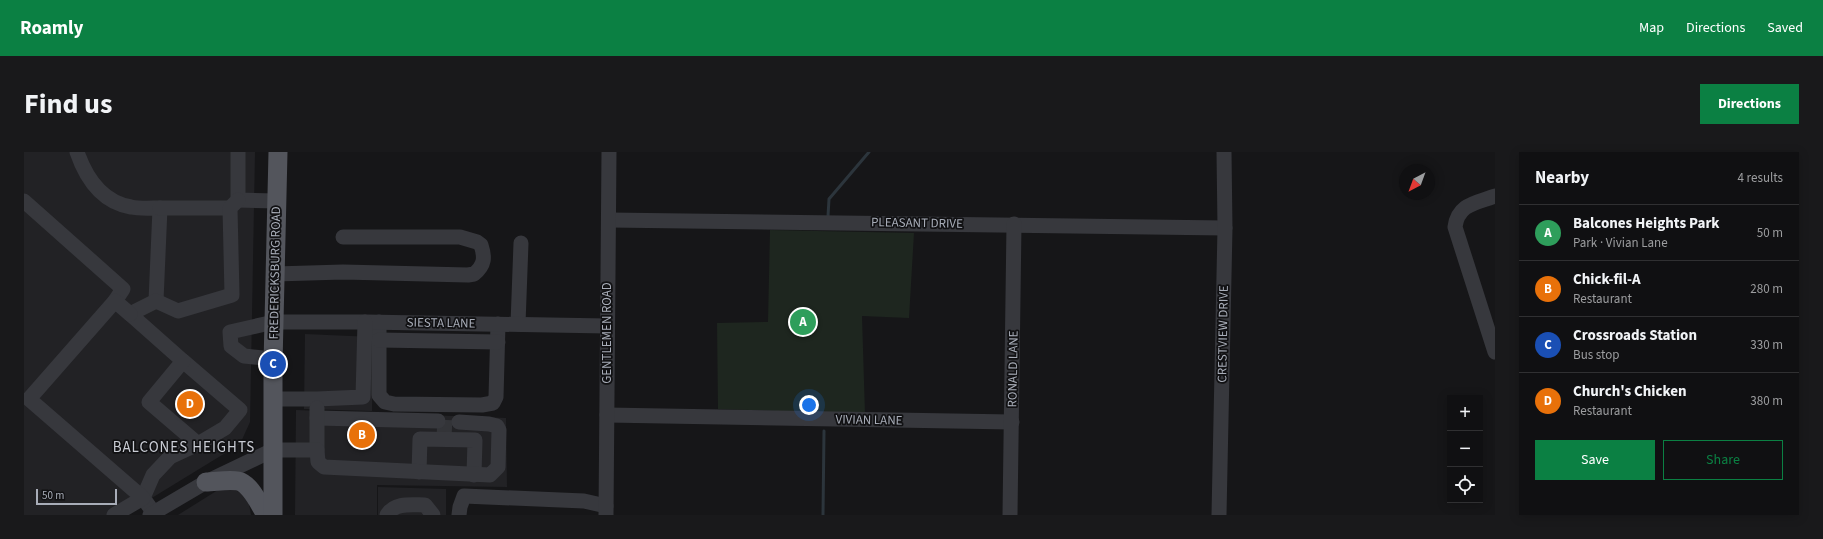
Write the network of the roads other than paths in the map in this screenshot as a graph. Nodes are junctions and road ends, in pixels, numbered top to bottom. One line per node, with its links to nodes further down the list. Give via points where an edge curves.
1 (77, 152): 10 (street, via 84,171 98,189 114,202 132,207)
2 (238, 152): 9 (street)
3 (278, 152): 7 (main road, FREDERICKSBURG ROAD)
4 (609, 152): 11 (street, GENTLEMEN ROAD)
5 (1224, 152): 13 (street, CRESTVIEW DRIVE)
6 (1495, 196): 27 (street, via 1465,206 1458,214 1455,226)
7 (277, 201): 9 (street); 16 (main road, FREDERICKSBURG ROAD)
8 (24, 202): 17 (street, via 123,289)
9 (234, 204): 10 (street); 18 (street, via 232,295 178,312)
10 (160, 208): 18 (street)
11 (608, 220): 12 (street, PLEASANT DRIVE); 24 (street, GENTLEMEN ROAD)
12 (1014, 224): 13 (street, PLEASANT DRIVE); 35 (street, RONALD LANE)
13 (1225, 228): 54 (street, CRESTVIEW DRIVE)
14 (343, 236): 16 (street, via 460,237 481,245 483,263 474,274 468,275 344,272)
15 (521, 243): 23 (street)
16 (275, 274): 20 (main road, FREDERICKSBURG ROAD)
17 (115, 300): 19 (street); 32 (street)
18 (156, 300): 19 (street)
19 (130, 314): 29 (street)
20 (274, 322): 21 (street, SIESTA LANE); 28 (main road, FREDERICKSBURG ROAD); 28 (street, SIESTA LANE, via 230,332 231,346 244,356)
21 (372, 322): 22 (street, SIESTA LANE); 25 (street); 31 (street, via 363,397)
22 (498, 324): 23 (street, SIESTA LANE); 26 (street)
23 (518, 324): 24 (street, SIESTA LANE)
24 (607, 326): 33 (street, GENTLEMEN ROAD)
25 (379, 340): 26 (street); 26 (street, via 380,394 388,404 493,403 496,397)
26 (498, 342)
27 (1495, 352)
28 (273, 359): 30 (main road, FREDERICKSBURG ROAD)
29 (183, 361): 38 (street, via 148,402); 38 (street, via 240,410 225,428)
30 (273, 399): 31 (street); 39 (main road, FREDERICKSBURG ROAD)
31 (317, 400): 34 (street)
32 (27, 404): 44 (street)
33 (607, 415): 35 (street, VIVIAN LANE); 45 (street, GENTLEMEN ROAD)
34 (316, 418): 36 (street); 40 (street)
35 (1012, 422): 53 (street, RONALD LANE)
36 (434, 423)
37 (462, 424): 42 (street, via 494,424 499,430 496,471 490,475)
38 (198, 444): 44 (street, via 170,457 153,475)
39 (273, 450): 40 (street); 43 (street); 49 (main road, FREDERICKSBURG ROAD)
40 (316, 450): 41 (street, via 318,462 324,467)
41 (419, 472): 42 (street); 42 (street, via 420,439 475,440)
42 (474, 475)
43 (206, 482): 46 (street); 48 (main road, via 241,482 252,492)
44 (143, 498): 46 (street); 47 (street)
45 (606, 511): 52 (street, via 584,501 464,496)
46 (152, 514)
47 (114, 515)
48 (266, 515)
49 (273, 515)
50 (386, 515): 51 (street, via 403,504 425,505)
51 (433, 515)
52 (459, 515)
53 (1010, 515)
54 (1219, 515)

